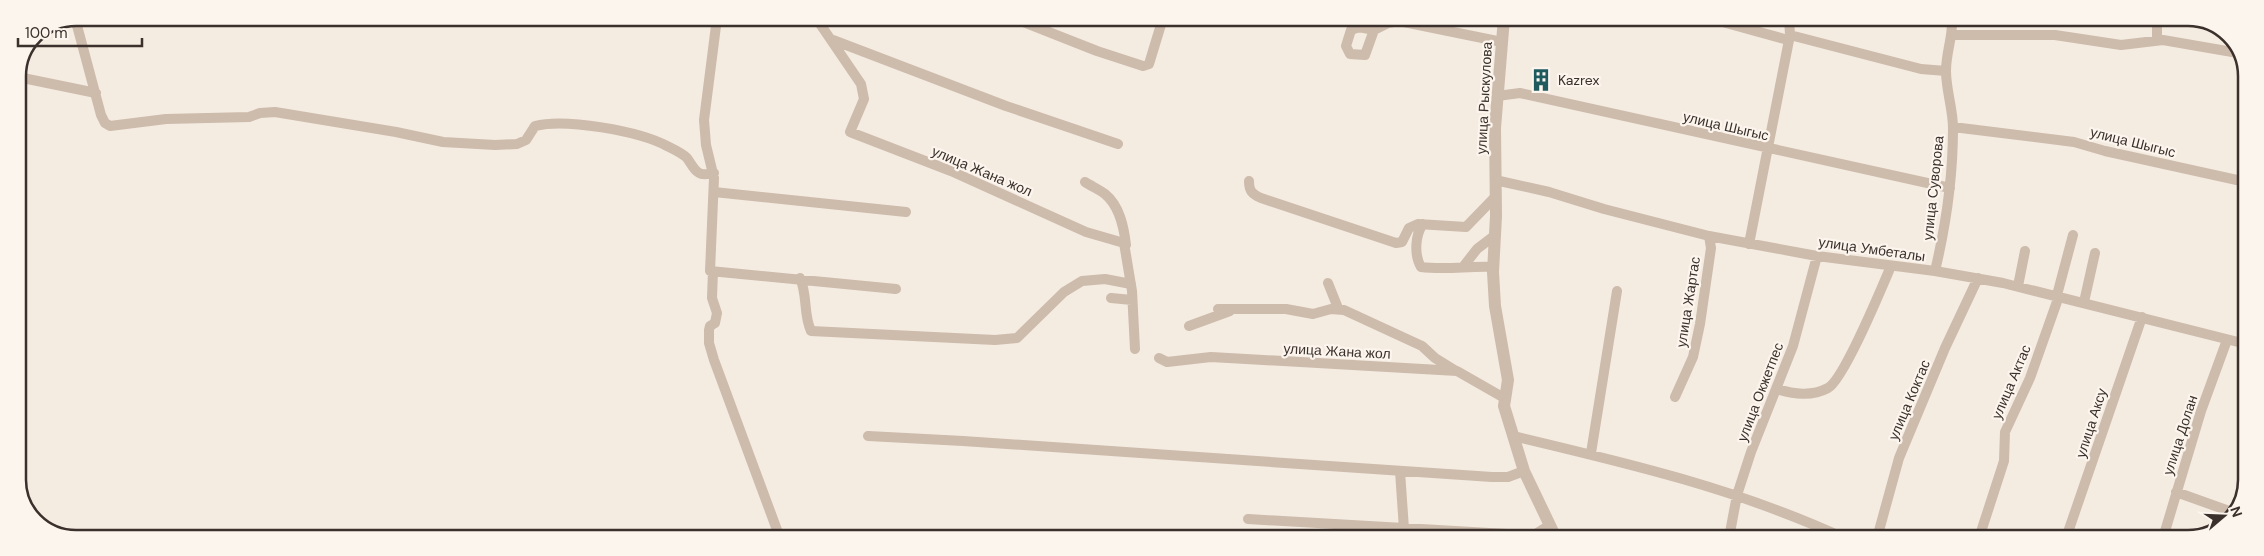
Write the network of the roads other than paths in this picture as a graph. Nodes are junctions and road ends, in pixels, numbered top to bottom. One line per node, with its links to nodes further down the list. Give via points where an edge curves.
1 (77, 26): 22 (street)
2 (716, 26): 27 (street, via 704,120 706,146)
3 (822, 26): 16 (street, улица Жана жол)
4 (1034, 26): 5 (street, via 1097,52 1143,66 1150,64)
5 (1161, 26)
6 (1382, 26): 13 (street)
7 (1424, 26): 18 (street)
8 (1503, 26): 18 (street, улица Рыскулова)
9 (1742, 26): 15 (street)
10 (1788, 26): 15 (street)
11 (1952, 26): 14 (street, улица Суворова)
12 (2157, 26): 17 (street)
13 (1374, 30)
14 (1953, 35): 17 (street, via 2055,35 2121,45); 20 (street, улица Суворова)
15 (1789, 37): 20 (street, via 1921,69); 26 (street)
16 (832, 40): 25 (street, via 1006,106); 41 (street, улица Жана жол, via 861,84 864,94 850,132 951,171 1086,232)
17 (2157, 41): 19 (street)
18 (1502, 42): 23 (street, улица Рыскулова)
19 (2231, 52)
20 (1946, 71): 24 (street, улица Суворова)
21 (26, 79): 22 (street)
22 (96, 93): 27 (street, via 101,115 110,126 166,119 249,117 275,112 443,142 495,145 517,144 526,140 535,126 573,123 635,134 666,145 686,157 702,174)
23 (1497, 96): 26 (street, улица Шыгыс, via 1520,93); 28 (street, улица Рыскулова)
24 (1953, 127): 29 (street, улица Шыгыс, via 2074,142); 32 (street, улица Суворова)
25 (1118, 144)
26 (1766, 149): 32 (street, улица Шыгыс); 40 (street)
27 (714, 172): 33 (street)
28 (1495, 180): 34 (street, улица Рыскулова); 39 (street, улица Умбеталы)
29 (2238, 180)
30 (1249, 181): 36 (street, via 1252,194 1260,198 1396,243 1404,240 1409,228)
31 (1085, 182): 41 (street, via 1106,195 1116,209 1124,226)
32 (1950, 188): 49 (street, улица Суворова)
33 (714, 192): 35 (street); 48 (street, via 710,271)
34 (1495, 197): 36 (street, via 1466,227); 38 (street, улица Рыскулова)
35 (906, 212)
36 (1423, 224): 46 (street, via 1417,251 1421,267 1451,270)
37 (2073, 235): 57 (street, улица Актас)
38 (1494, 236): 46 (street, via 1477,249); 47 (street, улица Рыскулова)
39 (1709, 236): 40 (street, улица Умбеталы); 72 (street, улица Жартас, via 1711,248 1698,334 1693,356)
40 (1749, 244): 44 (street, улица Умбеталы)
41 (1126, 245): 53 (street)
42 (2025, 251): 54 (street)
43 (2095, 253): 60 (street)
44 (1817, 256): 45 (street, улица Умбеталы); 71 (street, улица Окжетпес, via 1793,346)
45 (1891, 266): 49 (street, улица Умбеталы); 71 (street, via 1850,356 1835,381 1814,393 1797,395)
46 (1463, 267): 47 (street)
47 (1493, 267): 73 (street, улица Рыскулова, via 1495,306 1508,380)
48 (713, 271): 50 (street); 85 (street, via 712,298 717,313 715,323 710,326 709,343)
49 (1935, 271): 51 (street, улица Умбеталы)
50 (800, 278): 53 (street, via 811,331 1010,340 1017,338 1064,292 1082,281 1106,279); 55 (street)
51 (1978, 278): 54 (street, улица Умбеталы); 91 (street, улица Коктас, via 1899,458)
52 (1328, 282): 61 (street)
53 (1131, 284): 59 (street)
54 (2018, 286): 57 (street, улица Умбеталы)
55 (896, 289)
56 (1617, 291): 76 (street)
57 (2058, 296): 60 (street, улица Умбеталы); 92 (street, улица Актас, via 2030,378 2005,432 2004,461)
58 (1111, 298): 59 (street)
59 (1132, 300): 68 (street)
60 (2084, 302): 64 (street, улица Умбеталы)
61 (1334, 306): 62 (street, via 1313,314 1286,309); 70 (street, via 1422,346)
62 (1235, 308): 63 (street); 65 (street)
63 (1218, 309)
64 (2142, 317): 66 (street, улица Умбеталы); 93 (street, улица Аксу)
65 (1189, 326)
66 (2227, 340): 67 (street, улица Умбеталы); 79 (street, улица Долан)
67 (2238, 342)
68 (1135, 349)
69 (1158, 358): 70 (street, улица Жана жол, via 1167,362 1211,358)
70 (1457, 371): 73 (street, улица Жана жол)
71 (1776, 389): 80 (street, улица Окжетпес)
72 (1675, 398)
73 (1506, 399): 75 (street, улица Рыскулова, via 1504,406)
74 (868, 436): 77 (street)
75 (1513, 436): 76 (street); 78 (street, улица Рыскулова)
76 (1591, 453): 80 (street)
77 (1400, 471): 78 (street, via 1508,477); 84 (street)
78 (1524, 471): 83 (street, улица Рыскулова)
79 (2176, 492): 81 (street); 94 (street, улица Долан)
80 (1737, 495): 89 (street, улица Окжетпес); 90 (street)
81 (2227, 510)
82 (1248, 519): 84 (street)
83 (1550, 525): 87 (street); 88 (street, улица Рыскулова)
84 (1404, 529): 86 (street)
85 (777, 530)
86 (1424, 530)
87 (1541, 530)
88 (1552, 530)
89 (1730, 530)
90 (1825, 530)
91 (1879, 530)
92 (1981, 530)
93 (2069, 530)
94 (2165, 530)

